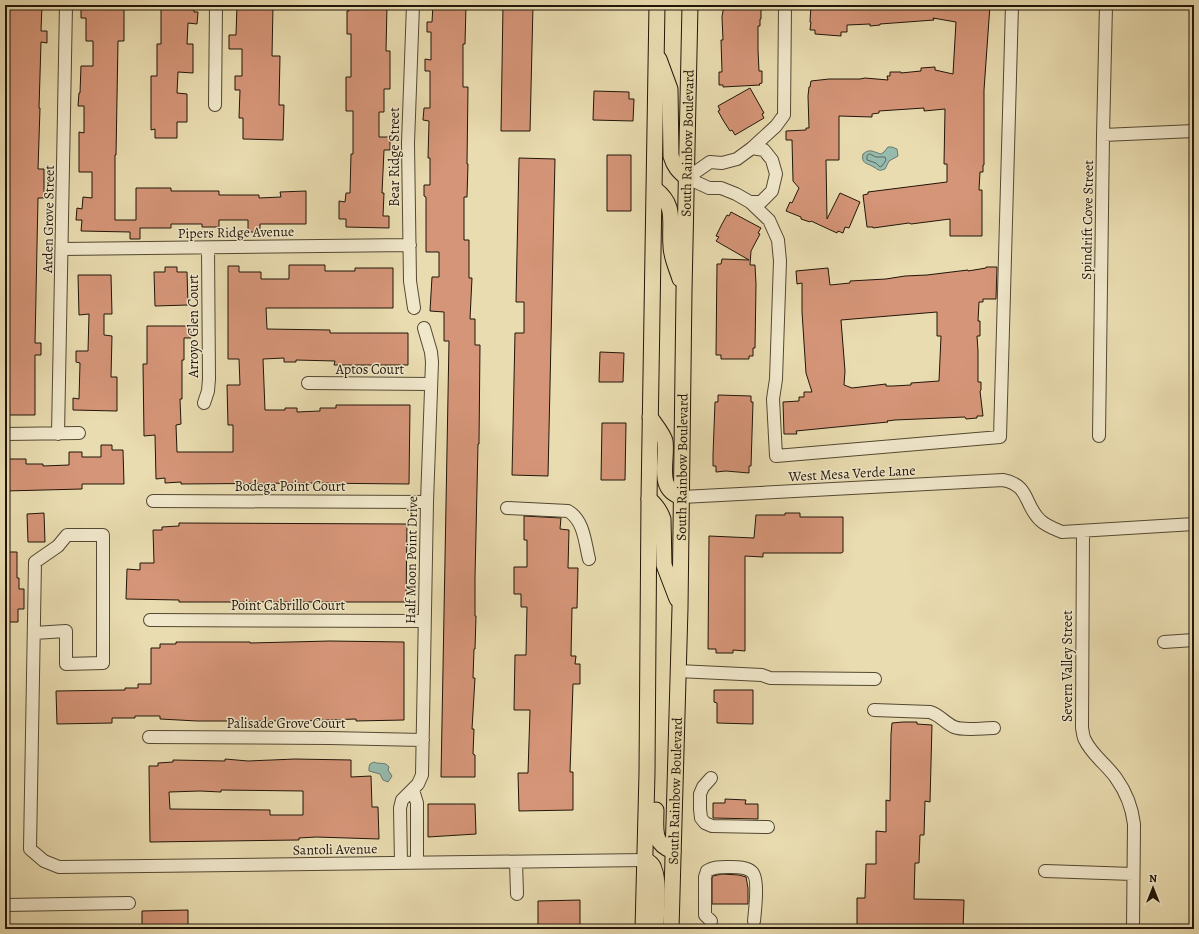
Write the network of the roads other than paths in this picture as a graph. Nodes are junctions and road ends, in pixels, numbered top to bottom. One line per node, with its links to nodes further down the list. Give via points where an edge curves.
1 (66, 5): 19 (street, Arden Grove Street)
2 (216, 5): 10 (street)
3 (413, 5): 17 (street, Bear Ridge Street, via 408,143)
4 (657, 5): 9 (main road, South Rainbow Boulevard)
5 (690, 5): 14 (main road, South Rainbow Boulevard)
6 (785, 5): 13 (street, via 784,115)
7 (1012, 5): 16 (street, via 1000,437 776,456 773,399 780,261 778,240 769,220)
8 (1106, 5): 12 (street, Spindrift Cove Street)
9 (656, 51): 14 (main road, via 670,89 671,156 674,166); 15 (main road, South Rainbow Boulevard)
10 (215, 105)
11 (1194, 131): 12 (street)
12 (1103, 135): 30 (street, Spindrift Cove Street)
13 (752, 148): 14 (street, via 737,158 710,162); 16 (street, via 764,150 772,160 776,174 772,191 761,202)
14 (687, 178): 16 (street, via 709,188 721,188); 20 (main road, South Rainbow Boulevard)
15 (655, 189): 20 (main road, via 669,205 671,248); 26 (main road, South Rainbow Boulevard)
16 (750, 202)
17 (410, 245): 18 (street, Pipers Ridge Avenue); 21 (street, Bear Ridge Street, via 410,281)
18 (208, 248): 19 (street, Pipers Ridge Avenue); 25 (street, Arroyo Glen Court, via 209,379)
19 (62, 249): 29 (street, Arden Grove Street)
20 (684, 291): 31 (main road, South Rainbow Boulevard)
21 (414, 308)
22 (424, 328): 24 (street, Half Moon Point Drive, via 431,352)
23 (308, 383): 24 (street, Aptos Court)
24 (431, 384): 34 (street, Half Moon Point Drive)
25 (204, 403)
26 (650, 417): 31 (main road, via 665,440 666,483 675,495); 32 (main road, South Rainbow Boulevard)
27 (79, 433): 29 (street)
28 (5, 434): 29 (street)
29 (58, 434)
30 (1099, 436)
31 (682, 496): 37 (street, West Mesa Verde Lane, via 1003,480 1021,488 1040,520 1052,528 1062,532); 39 (main road, South Rainbow Boulevard)
32 (649, 499): 39 (main road, via 657,505 663,519 664,565); 51 (main road, South Rainbow Boulevard)
33 (153, 500): 34 (street, Bodega Point Court)
34 (427, 502): 41 (street, Half Moon Point Drive)
35 (507, 508): 38 (street, via 568,511 574,514 580,523)
36 (1194, 524): 37 (street)
37 (1083, 531): 61 (street, Severn Valley Street, via 1082,728 1085,740 1092,751 1116,778 1126,794 1134,824)
38 (589, 559)
39 (680, 608): 45 (main road, South Rainbow Boulevard)
40 (150, 620): 41 (street, Point Cabrillo Court)
41 (425, 621): 50 (street, Half Moon Point Drive)
42 (34, 633): 42 (street, via 35,562 58,546 67,535 103,535 103,663 66,664 66,631); 58 (street, Santoli Avenue, via 30,849 44,861 59,867)
43 (1194, 640): 44 (street)
44 (1164, 642)
45 (678, 671): 46 (street, via 762,675 770,678); 55 (main road, South Rainbow Boulevard)
46 (875, 679)
47 (874, 710): 48 (street, via 930,712 959,728)
48 (994, 728)
49 (149, 737): 50 (street, Palisade Grove Court)
50 (423, 740): 53 (street, Half Moon Point Drive, via 422,775)
51 (647, 773): 55 (main road, via 656,799 657,837 664,848); 56 (main road, South Rainbow Boulevard)
52 (711, 778): 54 (street, via 700,794 701,818 705,823 712,826)
53 (413, 790): 58 (street, Half Moon Point Drive, via 402,800 400,808); 59 (street, via 417,803)
54 (768, 827)
55 (673, 851): 69 (main road, South Rainbow Boulevard)
56 (645, 860): 57 (street, Santoli Avenue); 67 (main road, South Rainbow Boulevard); 68 (main road, via 654,868 656,879)
57 (516, 862): 59 (street, Santoli Avenue); 62 (street)
58 (401, 863): 59 (street, Santoli Avenue)
59 (417, 863)
60 (1045, 871): 61 (street)
61 (1133, 874): 70 (street, Severn Valley Street)
62 (517, 894)
63 (129, 903): 64 (street)
64 (5, 904)
65 (711, 921): 66 (street, via 705,915 707,871 712,868 736,867 747,868 753,872 756,879)
66 (754, 921)
67 (643, 929)
68 (656, 929)
69 (671, 929)
70 (1133, 929)

